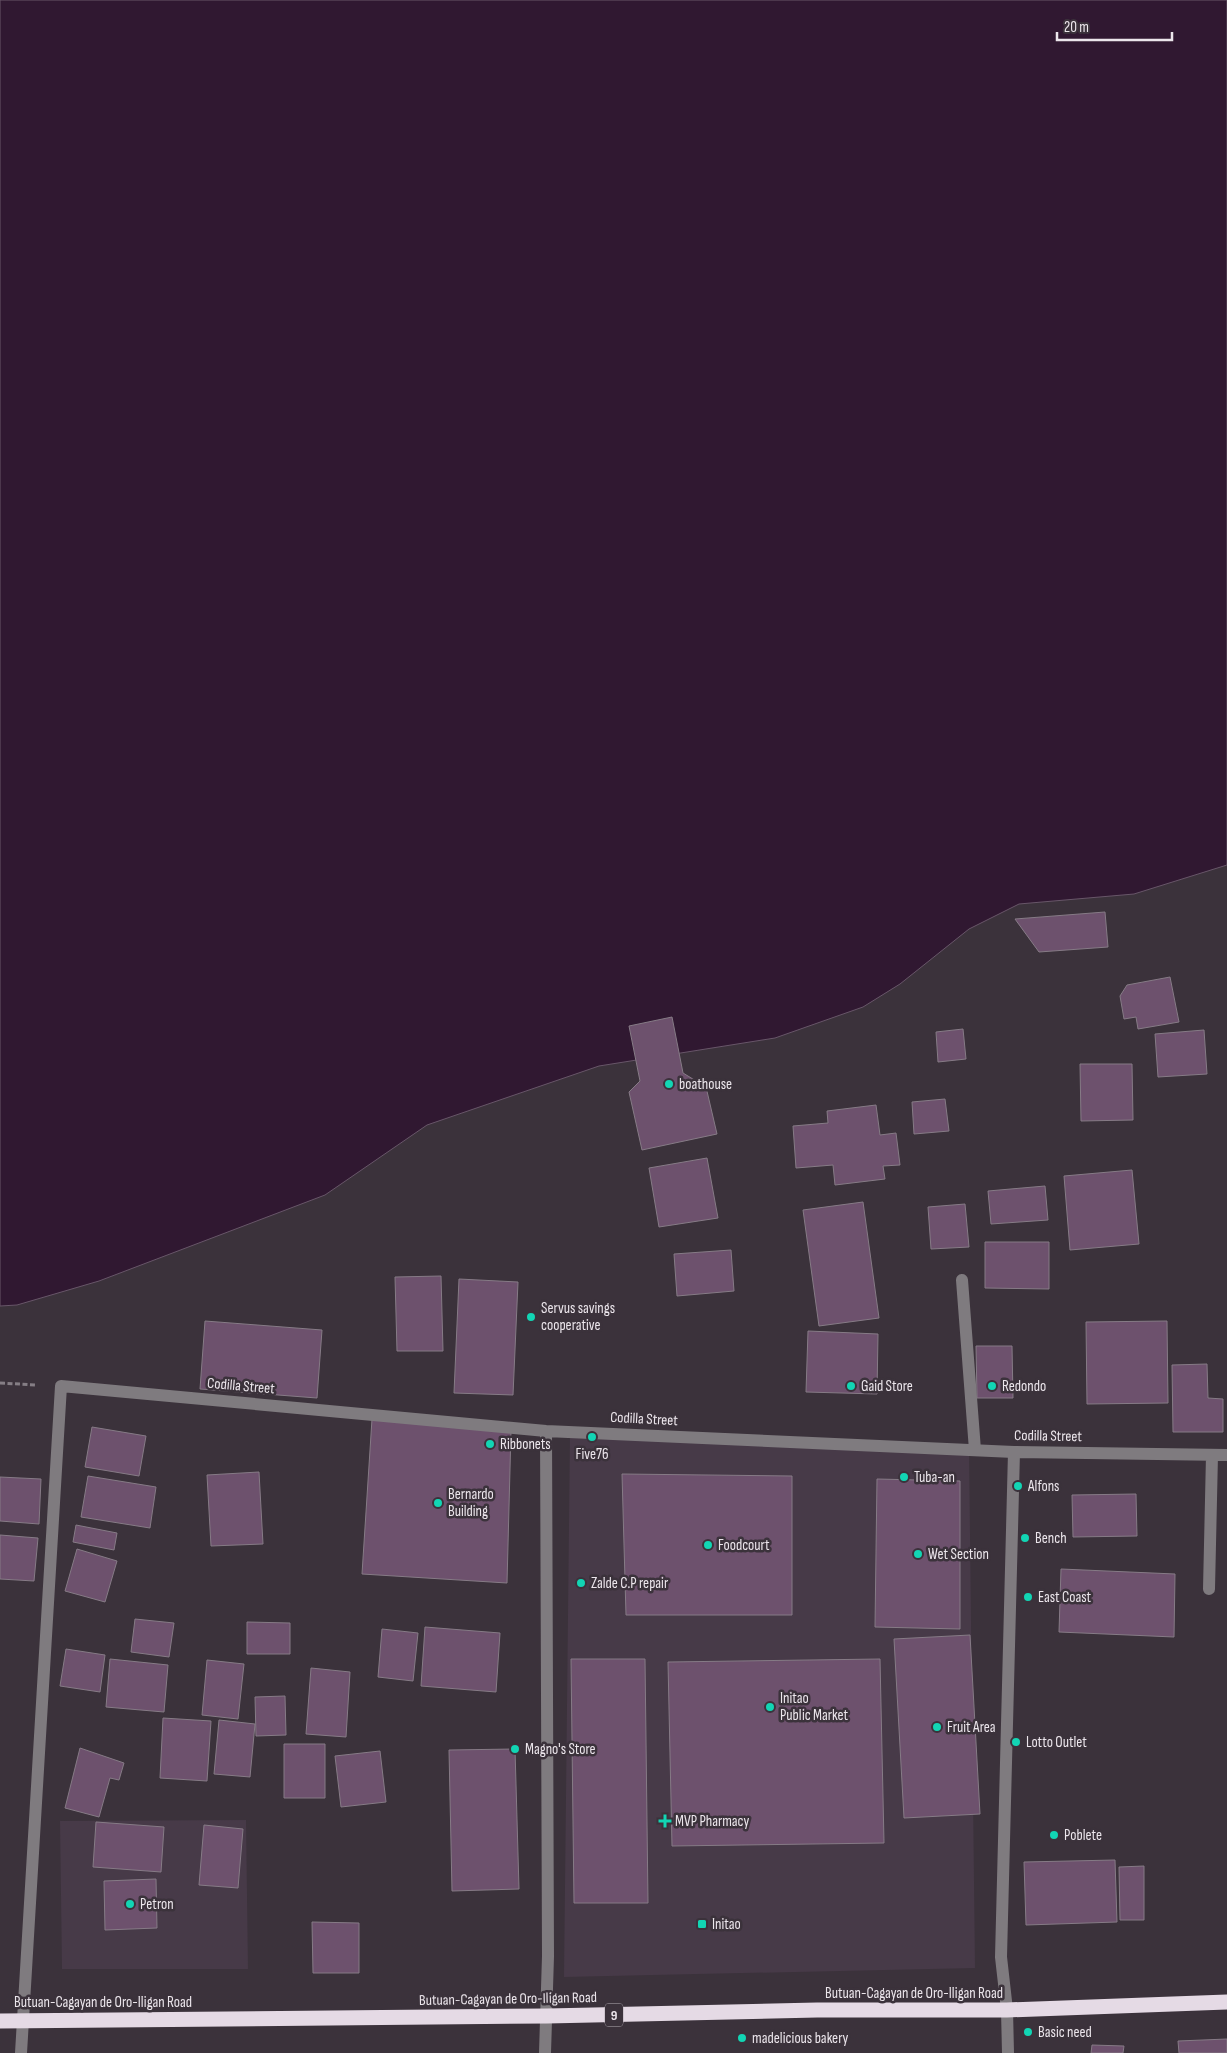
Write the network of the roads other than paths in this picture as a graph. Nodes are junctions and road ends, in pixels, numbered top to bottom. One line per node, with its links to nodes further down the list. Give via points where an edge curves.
1 (962, 1280): 3 (street)
2 (546, 1431): 3 (street, Codilla Street); 10 (street); 12 (street, Codilla Street, via 61,1386)
3 (975, 1450): 4 (street, Codilla Street)
4 (1014, 1452): 5 (street, Codilla Street); 9 (street, via 1001,1957)
5 (1212, 1455): 6 (street, Codilla Street); 7 (street)
6 (1227, 1455)
7 (1209, 1589)
8 (1227, 2002): 9 (highway, Butuan-Cagayan de Oro-Iligan Road / 9)
9 (1007, 2010): 10 (highway, Butuan-Cagayan de Oro-Iligan Road / 9); 15 (street)
10 (547, 2016): 12 (highway, Butuan-Cagayan de Oro-Iligan Road / 9); 14 (street)
11 (0, 2021): 12 (highway, Butuan-Cagayan de Oro-Iligan Road / 9)
12 (24, 2021): 13 (street)
13 (21, 2053)
14 (545, 2053)
15 (1008, 2053)

